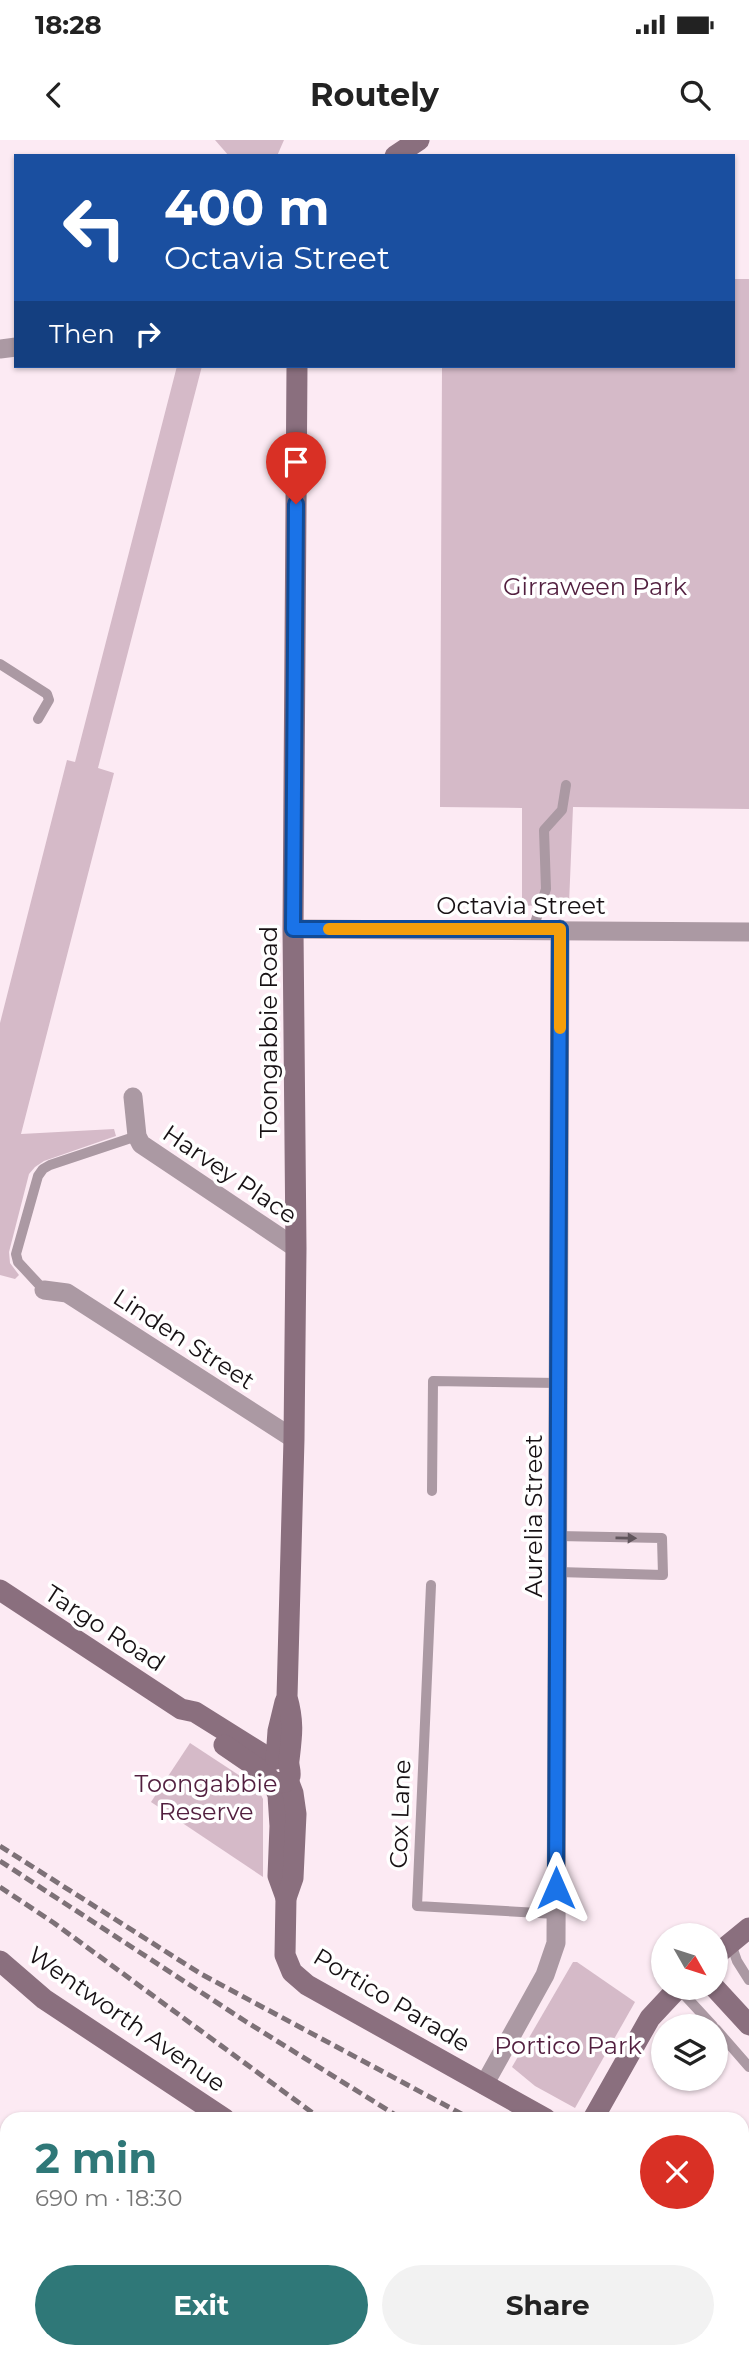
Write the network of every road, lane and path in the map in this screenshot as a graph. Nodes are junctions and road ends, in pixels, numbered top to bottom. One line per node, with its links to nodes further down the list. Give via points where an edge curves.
1 (419, 140): 2 (main road)
2 (398, 154)
3 (297, 368): 7 (main road, Toongabbie Road)
4 (0, 664): 5 (lane, via 47,694 49,700)
5 (38, 719)
6 (566, 785): 8 (lane, via 562,810 544,830 546,889)
7 (293, 929): 8 (street, Octavia Street); 13 (main road, Toongabbie Road)
8 (533, 929): 9 (street, Octavia Street)
9 (560, 929): 10 (street, Octavia Street); 15 (street, Aurelia Street)
10 (749, 932)
11 (133, 1097): 12 (street, Harvey Place)
12 (137, 1136): 13 (street, Harvey Place, via 151,1152); 14 (lane, via 50,1165 38,1176 16,1254)
13 (296, 1248): 16 (main road, Toongabbie Road)
14 (44, 1290): 16 (street, Linden Street, via 67,1293)
15 (558, 1383): 17 (lane, via 433,1381); 18 (street, Aurelia Street)
16 (294, 1438): 22 (main road, Toongabbie Road, via 287,1697 293,1718 292,1745)
17 (432, 1492)
18 (558, 1536): 19 (street, Aurelia Street); 19 (lane, one-way to 19, via 662,1538 663,1575)
19 (558, 1572): 23 (street, Aurelia Street)
20 (431, 1585): 23 (lane, Cox Lane, via 417,1906)
21 (0, 1590): 22 (main road, Targo Road, via 181,1709 195,1712)
22 (277, 1770): 28 (main road, Toongabbie Road, via 278,1876 286,1898)
23 (556, 1914): 37 (street, Aurelia Street, via 556,1943 550,1963)
24 (749, 1928): 25 (main road)
25 (728, 1945)
26 (728, 1953): 29 (lane)
27 (0, 1961): 38 (main road, Wentworth Avenue, via 44,1999)
28 (287, 1964): 37 (main road, Portico Parade, via 307,1985)
29 (749, 1980)
30 (667, 2000): 40 (main road, via 650,2018)
31 (689, 2000): 33 (lane)
32 (726, 2000): 34 (main road)
33 (701, 2014)
34 (749, 2025)
35 (728, 2044): 36 (lane)
36 (749, 2067)
37 (484, 2085): 39 (main road, Portico Parade)
38 (214, 2112)
39 (533, 2112)
40 (597, 2112)

